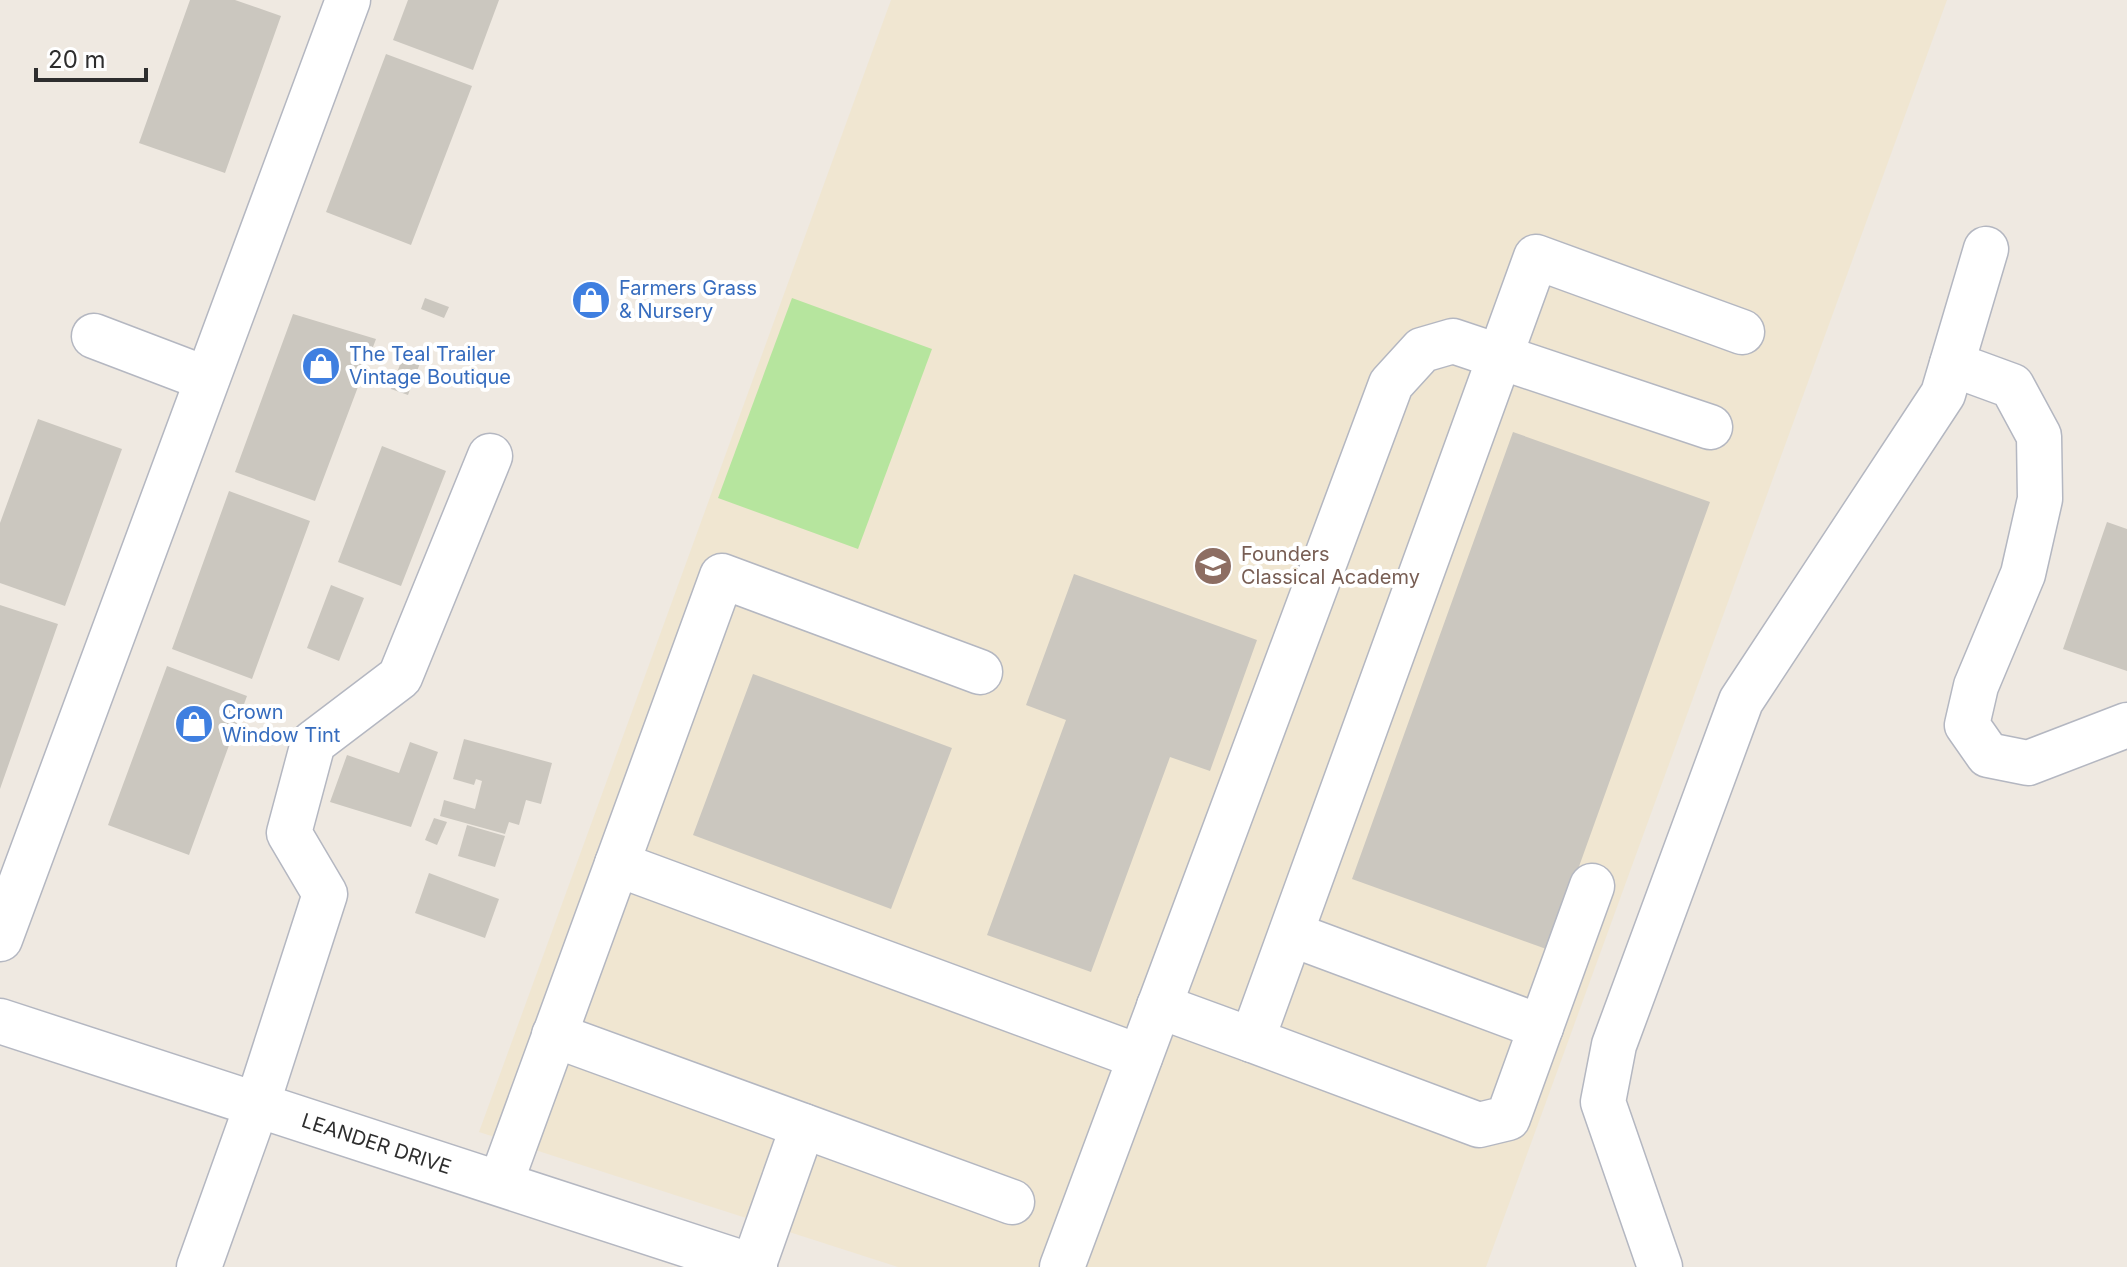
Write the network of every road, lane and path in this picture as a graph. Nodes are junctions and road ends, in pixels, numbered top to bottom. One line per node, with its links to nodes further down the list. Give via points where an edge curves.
1 (348, 0): 7 (street)
2 (1986, 249): 6 (street)
3 (1742, 332): 5 (street, via 1536,257)
4 (94, 336): 7 (street)
5 (1499, 357): 8 (street); 14 (street); 16 (street, via 1453,341 1422,350 1391,384)
6 (1952, 364): 11 (street, via 2012,386 2039,436 2040,499 2023,574 1976,686 1967,725 1988,755 2028,763); 29 (street, via 1943,394 1741,701 1614,1045 1603,1102)
7 (207, 379): 15 (street)
8 (1710, 427)
9 (490, 456): 22 (street, via 400,677 313,743 289,833 325,894)
10 (980, 672): 12 (street, via 722,576)
11 (2127, 725)
12 (617, 864): 19 (street); 21 (street)
13 (1592, 886): 18 (street)
14 (1291, 934): 18 (street); 20 (street)
15 (0, 939)
16 (1159, 1006): 20 (street); 21 (street)
17 (0, 1021): 22 (street, LEANDER DRIVE)
18 (1541, 1027): 20 (street, via 1508,1118 1479,1125)
19 (554, 1035): 23 (street); 24 (street)
20 (1252, 1040)
21 (1140, 1057): 28 (street)
22 (257, 1105): 24 (street, LEANDER DRIVE); 26 (street)
23 (803, 1126): 25 (street); 27 (street)
24 (501, 1182): 27 (street, LEANDER DRIVE)
25 (1012, 1202)
26 (199, 1267)
27 (754, 1267)
28 (1062, 1267)
29 (1660, 1267)

